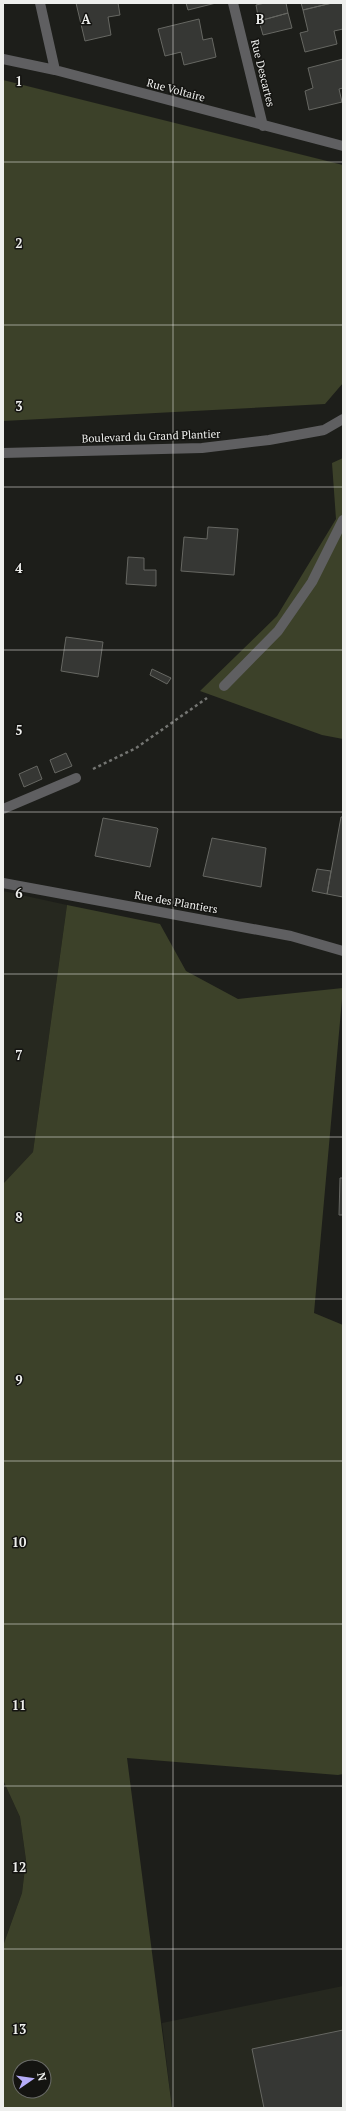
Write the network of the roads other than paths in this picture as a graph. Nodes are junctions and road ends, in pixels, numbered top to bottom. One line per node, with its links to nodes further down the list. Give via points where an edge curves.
1 (40, 3): 4 (street)
2 (233, 3): 5 (street, Rue Descartes)
3 (3, 59): 4 (street, Rue Voltaire)
4 (55, 70): 5 (street, Rue Voltaire)
5 (263, 126): 6 (street, Rue Voltaire)
6 (343, 146)
7 (343, 419): 8 (street, Boulevard du Grand Plantier, via 324,430 202,448)
8 (3, 453)
9 (343, 520): 10 (street, via 312,582 278,631)
10 (224, 686)
11 (76, 778): 12 (street)
12 (3, 809)
13 (3, 883): 14 (street, Rue des Plantiers, via 290,936)
14 (343, 951)

